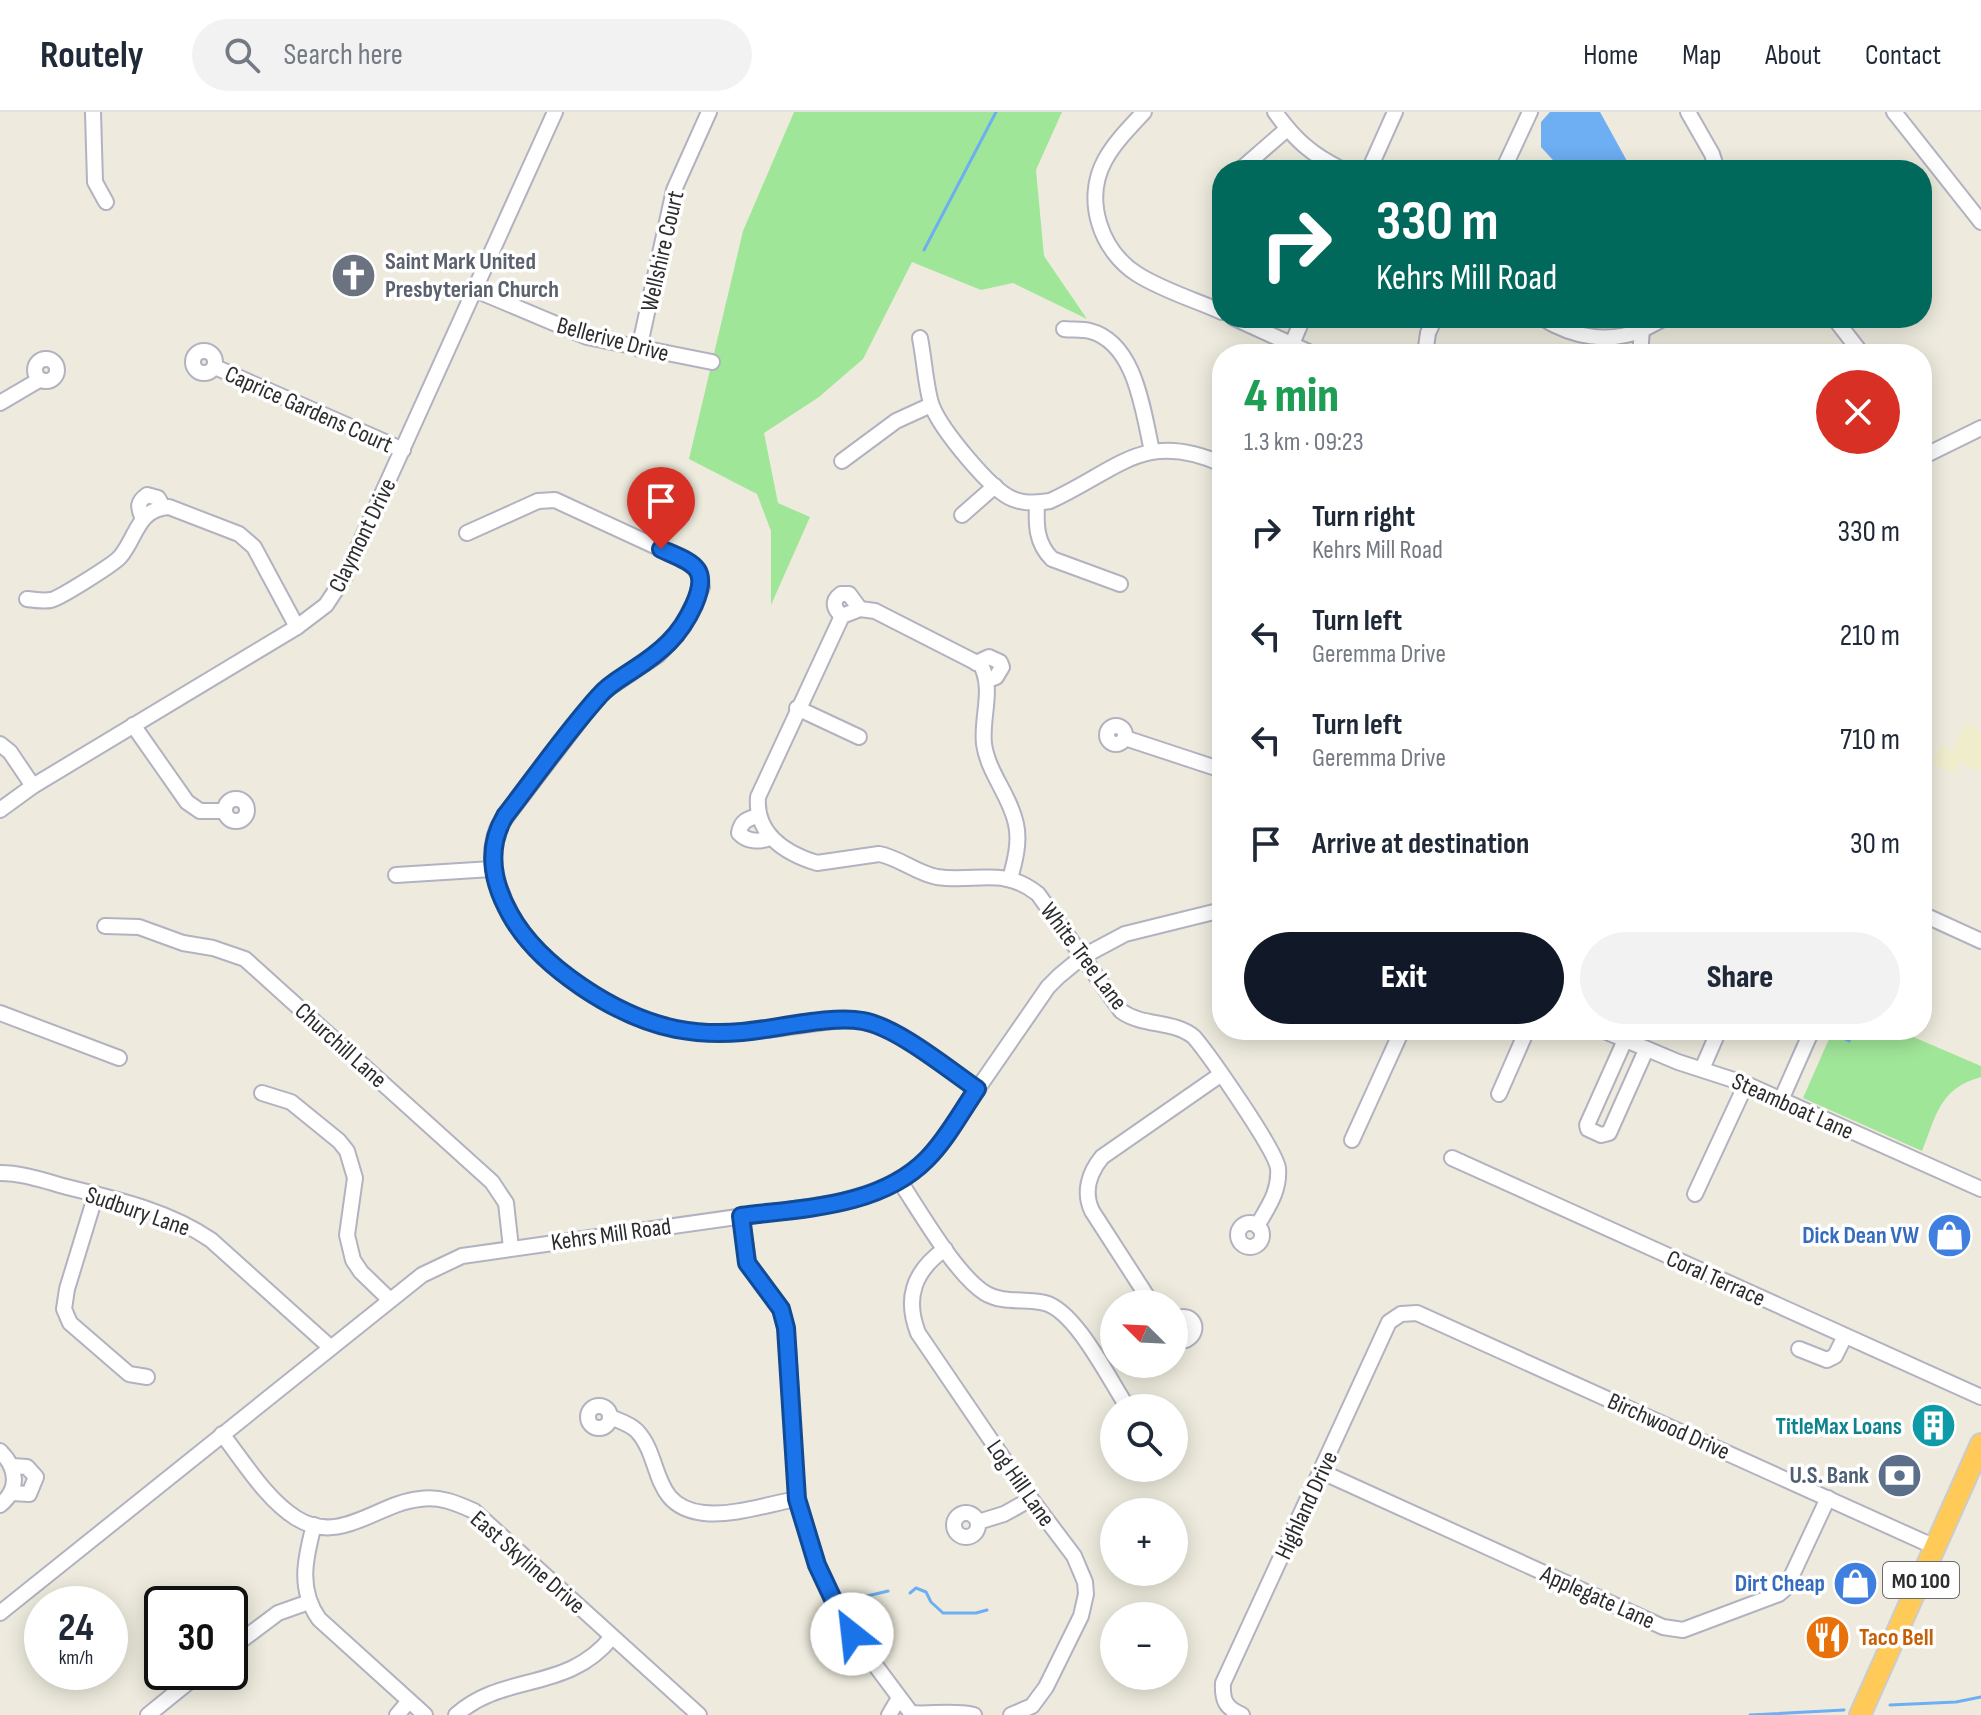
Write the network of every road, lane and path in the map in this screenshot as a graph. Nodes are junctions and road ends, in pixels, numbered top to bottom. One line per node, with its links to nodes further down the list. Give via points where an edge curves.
1 (93, 112): 18 (street, via 95,182)
2 (555, 112): 20 (street, Claymont Drive)
3 (709, 112): 35 (street, Wellshire Court, via 674,190)
4 (1144, 112): 21 (street, via 1103,163 1096,192 1100,226 1114,255 1138,275)
5 (1275, 112): 10 (street)
6 (1395, 112): 13 (street)
7 (1530, 112): 14 (street)
8 (1688, 112): 15 (street)
9 (1894, 112): 17 (street)
10 (1287, 129): 11 (street); 12 (street)
11 (1251, 160)
12 (1327, 160)
13 (1373, 160)
14 (1508, 160)
15 (1714, 160)
16 (1932, 160): 19 (street)
17 (1932, 160)
18 (106, 202)
19 (1981, 222)
20 (473, 289): 35 (street, Bellerive Drive, via 565,329); 42 (street, Claymont Drive)
21 (1212, 308)
22 (1256, 328): 31 (street)
23 (1299, 328): 31 (street)
24 (1560, 328): 30 (street)
25 (1646, 328): 28 (street)
26 (1842, 328): 34 (street)
27 (1064, 329): 43 (street, via 1090,331 1115,347 1136,381)
28 (1642, 330): 30 (street); 33 (street)
29 (920, 338): 40 (street)
30 (1623, 338): 32 (street)
31 (1292, 344)
32 (1629, 344)
33 (1640, 344)
34 (1854, 344)
35 (639, 349): 36 (street, Bellerive Drive)
36 (712, 362)
37 (215, 367): 42 (street, Caprice Gardens Court)
38 (39, 380): 39 (street)
39 (0, 403)
40 (931, 405): 46 (street, via 896,421); 47 (street, via 945,431)
41 (1981, 428): 44 (street)
42 (403, 450): 53 (street, Claymont Drive, via 339,587 326,605)
43 (1152, 451): 45 (street, via 1189,451); 48 (street)
44 (1932, 452)
45 (1212, 460)
46 (842, 461)
47 (995, 486): 48 (street, via 1013,499); 49 (street)
48 (1037, 504): 51 (street, via 1038,537 1052,559)
49 (962, 515)
50 (467, 533): 65 (street, via 538,501 555,500 687,561 698,571 702,587 677,635 658,655 600,694 505,816 494,837)
51 (1120, 584)
52 (27, 599): 53 (street, via 53,600 114,562 142,517 163,507 248,540)
53 (297, 627): 55 (street, Claymont Drive)
54 (797, 708): 56 (street); 63 (street, via 758,797); 67 (street, via 851,612 875,611 981,665 988,680 985,746 1017,834)
55 (133, 725): 60 (street, Claymont Drive); 62 (street, via 187,802 200,811)
56 (859, 737)
57 (1125, 738): 59 (street)
58 (0, 744): 60 (street)
59 (1212, 767)
60 (33, 786): 61 (street, Claymont Drive)
61 (0, 810)
62 (225, 811)
63 (758, 816): 64 (street); 64 (street, via 746,820 739,833 753,841)
64 (770, 838): 67 (street, via 817,863 879,854 934,876)
65 (492, 869): 66 (street); 84 (street, via 507,909 527,938 587,990 618,1008 674,1029 696,1031 866,1021 892,1032)
66 (396, 875)
67 (1010, 879): 72 (street, White Tree Lane, via 1038,894)
68 (1212, 912): 72 (street, Kehrs Mill Road, via 1125,934)
69 (1932, 919): 71 (street)
70 (105, 926): 97 (street, Churchill Lane, via 139,927 245,959 492,1182 506,1203)
71 (1981, 941)
72 (1082, 957): 82 (street, White Tree Lane, via 1121,1011 1137,1020 1183,1029); 84 (street, Kehrs Mill Road, via 1048,987)
73 (0, 1013): 80 (street)
74 (1397, 1040): 88 (street)
75 (1523, 1040): 86 (street)
76 (1625, 1040): 79 (street, Steamboat Lane); 79 (street, via 1588,1129 1609,1133)
77 (1715, 1040): 81 (street)
78 (1808, 1040): 87 (street)
79 (1646, 1050): 81 (street, Steamboat Lane)
80 (119, 1058)
81 (1702, 1069): 83 (street, Steamboat Lane)
82 (1220, 1075): 96 (street, White Tree Lane, via 1276,1161 1277,1187); 99 (street, via 1102,1157 1091,1174 1092,1211)
83 (1746, 1084): 87 (street, Steamboat Lane); 94 (street)
84 (977, 1089): 91 (street, Kehrs Mill Road, via 936,1149)
85 (262, 1093): 100 (street, via 291,1102 347,1151 355,1178 347,1235 353,1260)
86 (1499, 1094)
87 (1781, 1100): 92 (street, Steamboat Lane)
88 (1352, 1140)
89 (1452, 1158): 103 (street, Coral Terrace)
90 (0, 1173): 93 (street, Sudbury Lane)
91 (899, 1180): 95 (street, Kehrs Mill Road, via 836,1203); 98 (street)
92 (1981, 1189)
93 (96, 1194): 105 (street, Sudbury Lane, via 193,1227); 107 (street, via 64,1309 70,1323 129,1374)
94 (1695, 1194)
95 (741, 1216): 97 (street, Kehrs Mill Road); 116 (street, via 747,1263 781,1309 786,1328)
96 (1257, 1226)
97 (511, 1248): 100 (street, Kehrs Mill Road, via 447,1262)
98 (945, 1249): 108 (street, via 986,1294 1043,1302 1066,1313); 117 (street, Log Hill Lane, via 918,1277 913,1319)
99 (1143, 1290)
100 (389, 1299): 105 (street, Kehrs Mill Road)
101 (1401, 1314): 114 (street, Highland Drive, via 1389,1322); 115 (street, Birchwood Drive, via 1417,1313)
102 (1188, 1318): 104 (street, via 1195,1328)
103 (1845, 1336): 106 (street, via 1827,1360); 109 (street, Coral Terrace)
104 (1188, 1339)
105 (330, 1347): 111 (street, Kehrs Mill Road)
106 (1799, 1349)
107 (147, 1377)
108 (1119, 1394)
109 (1981, 1397)
110 (610, 1417): 116 (street, via 637,1431 658,1480 684,1507 720,1513)
111 (222, 1434): 120 (street, via 275,1500 297,1519); 123 (street, Kehrs Mill Road)
112 (1981, 1444): 121 (highway, MO 100)
113 (0, 1451): 118 (street, via 13,1479)
114 (1322, 1472): 115 (street, Applegate Lane, via 1663,1627 1683,1630 1786,1588); 138 (street, Highland Drive, via 1223,1683 1225,1703)
115 (1828, 1498): 121 (street, Birchwood Drive)
116 (797, 1499): 127 (street, via 817,1565 840,1614)
117 (1031, 1499): 119 (street); 137 (street, Log Hill Lane, via 1074,1556 1086,1594 1081,1616 1039,1698)
118 (0, 1505)
119 (978, 1522)
120 (314, 1525): 122 (street, via 304,1577); 125 (street, East Skyline Drive, via 355,1524 419,1499 459,1504 474,1511)
121 (1935, 1547): 139 (highway, MO 100)
122 (309, 1602): 124 (street, via 278,1613); 128 (street, via 319,1619)
123 (0, 1613)
124 (248, 1636)
125 (612, 1637): 132 (street, via 578,1667 474,1700); 133 (street, East Skyline Drive)
126 (179, 1690): 129 (street)
127 (899, 1698): 134 (street); 135 (street)
128 (409, 1701): 130 (street); 131 (street)
129 (148, 1715)
130 (397, 1715)
131 (425, 1715)
132 (456, 1715)
133 (699, 1715)
134 (889, 1715)
135 (915, 1715): 136 (street)
136 (974, 1715)
137 (1011, 1715)
138 (1242, 1715)
139 (1860, 1715)

